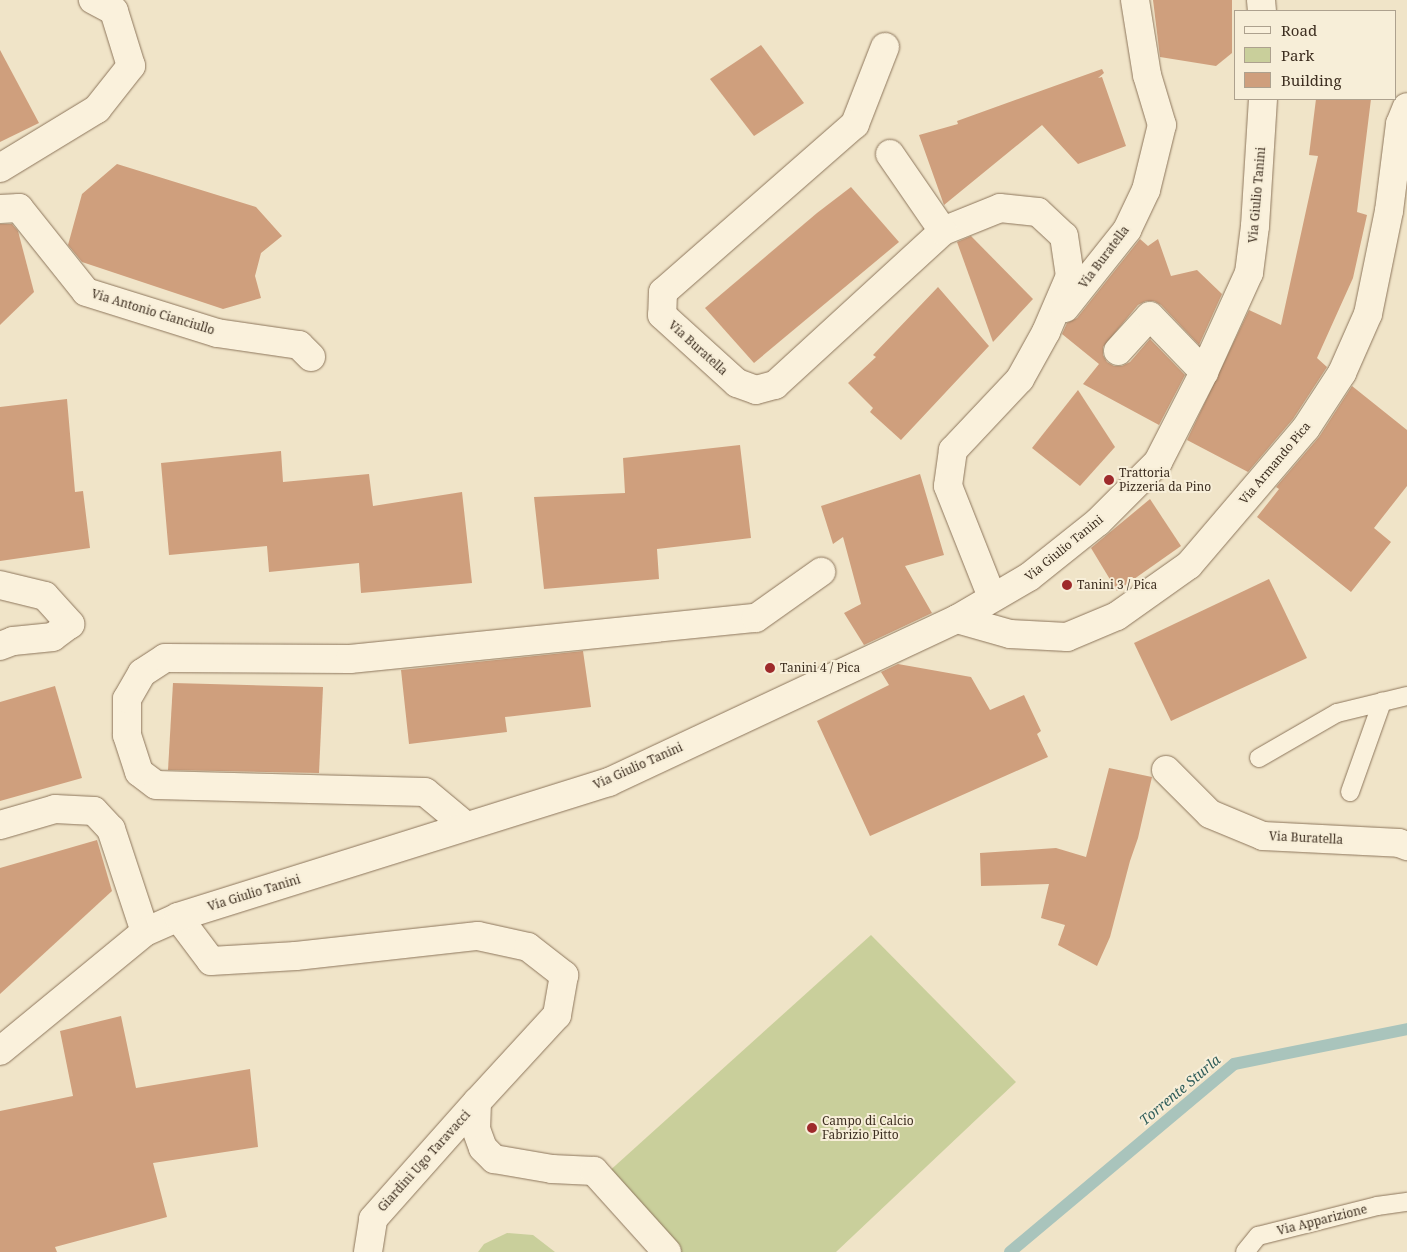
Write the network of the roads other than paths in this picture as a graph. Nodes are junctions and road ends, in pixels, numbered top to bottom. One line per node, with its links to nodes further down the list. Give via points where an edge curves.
1 (93, 0): 7 (street, via 114,11 131,66 97,109)
2 (1135, 0): 10 (street, Via Buratella, via 1147,75 1162,125 1146,190 1127,230)
3 (885, 47): 9 (street, Via Buratella, via 855,124 663,292 662,316 737,382 756,390 775,384)
4 (1263, 100): 13 (street, Via Giulio Tanini, via 1249,273)
5 (1407, 108): 17 (street, Via Armando Pica, via 1400,124 1389,212 1368,314 1342,373 1306,428 1189,565 1117,616 1066,637 1010,634)
6 (890, 154): 9 (street)
7 (0, 168)
8 (0, 209): 12 (street, Via Antonio Cianciullo, via 19,208 86,292 216,332 299,345)
9 (943, 231): 10 (street, Via Buratella, via 1000,208 1038,212 1064,236 1070,276)
10 (1046, 332): 16 (street, Via Buratella, via 1020,379 953,450 948,486)
11 (1118, 351): 13 (street, via 1150,316)
12 (311, 357)
13 (1204, 372): 16 (street, Via Giulio Tanini, via 1158,462 1098,522 1029,578)
14 (821, 572): 25 (street, via 756,618 350,659 165,658 142,672 127,699 126,735 139,772 156,784 425,792)
15 (0, 585): 18 (street, via 45,596 70,624 54,637 13,641)
16 (992, 597): 17 (street, Via Giulio Tanini)
17 (957, 618): 25 (street, Via Giulio Tanini, via 609,782)
18 (0, 646)
19 (1407, 696): 20 (lane)
20 (1382, 702): 21 (lane, via 1337,714); 23 (lane)
21 (1259, 758)
22 (1166, 770): 26 (street, Via Buratella, via 1210,814 1263,836)
23 (1350, 792)
24 (0, 825): 28 (street, via 55,809 94,811 112,829)
25 (466, 826): 27 (street, Via Giulio Tanini)
26 (1407, 846)
27 (178, 917): 28 (street, Via Giulio Tanini); 30 (street, Giardini Ugo Taravacci, via 211,961 296,956 478,936 528,947 564,975 557,1015)
28 (145, 932): 29 (street, Via Giulio Tanini)
29 (0, 1051)
30 (477, 1102): 32 (street, Giardini Ugo Taravacci, via 373,1219); 33 (street, via 476,1129 484,1148 494,1159 552,1169 594,1171)
31 (1407, 1202): 34 (lane, Via Apparizione, via 1377,1206 1258,1236)
32 (368, 1252)
33 (667, 1252)
34 (1245, 1252)

